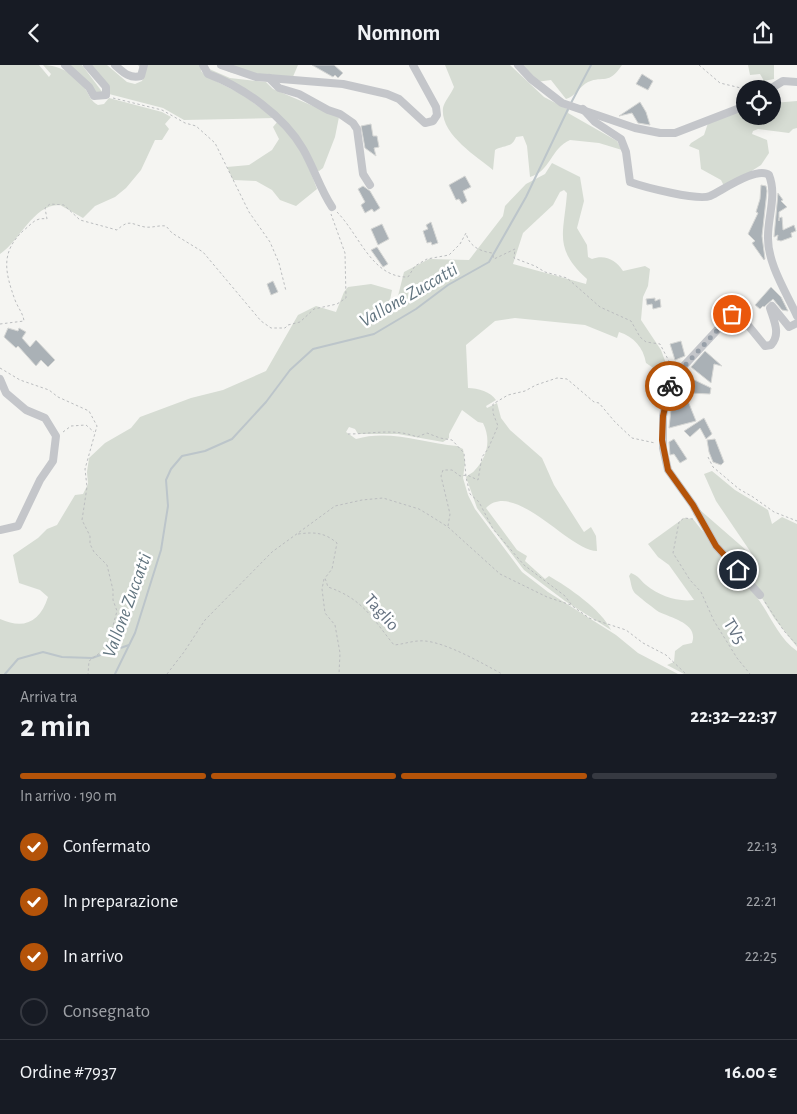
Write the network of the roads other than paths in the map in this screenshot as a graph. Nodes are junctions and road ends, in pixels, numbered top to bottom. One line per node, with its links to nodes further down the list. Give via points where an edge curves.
1 (65, 65): 2 (street, via 94,96 106,95 106,87)
2 (87, 65)
3 (115, 65): 4 (street, via 128,77 134,78 140,76)
4 (144, 65)
5 (203, 65): 15 (street, via 208,74 253,99 296,138)
6 (221, 65): 9 (street)
7 (413, 65): 9 (street, via 436,107 437,115 425,123 399,99 387,95 343,84)
8 (518, 65): 12 (street, via 530,79 563,103)
9 (269, 78): 14 (street, via 279,88 299,94 353,123 357,129 363,174)
10 (781, 82): 11 (street)
11 (797, 82)
12 (583, 109): 13 (street, via 635,129 660,133 675,133); 16 (street, via 595,122 621,139 630,183 651,190 707,197 751,175 761,172 769,175 772,203 768,237 774,266)
13 (736, 109)
14 (370, 185)
15 (332, 207)
16 (797, 316)
17 (797, 323): 20 (street, via 789,327 772,305 770,308 778,334 772,345 765,346 735,312 679,371 668,389 663,416 662,440 668,470 716,546)
18 (0, 379): 19 (street, via 6,393 26,410 45,419 56,436 53,461 36,487 18,526)
19 (0, 530)
20 (760, 595)

